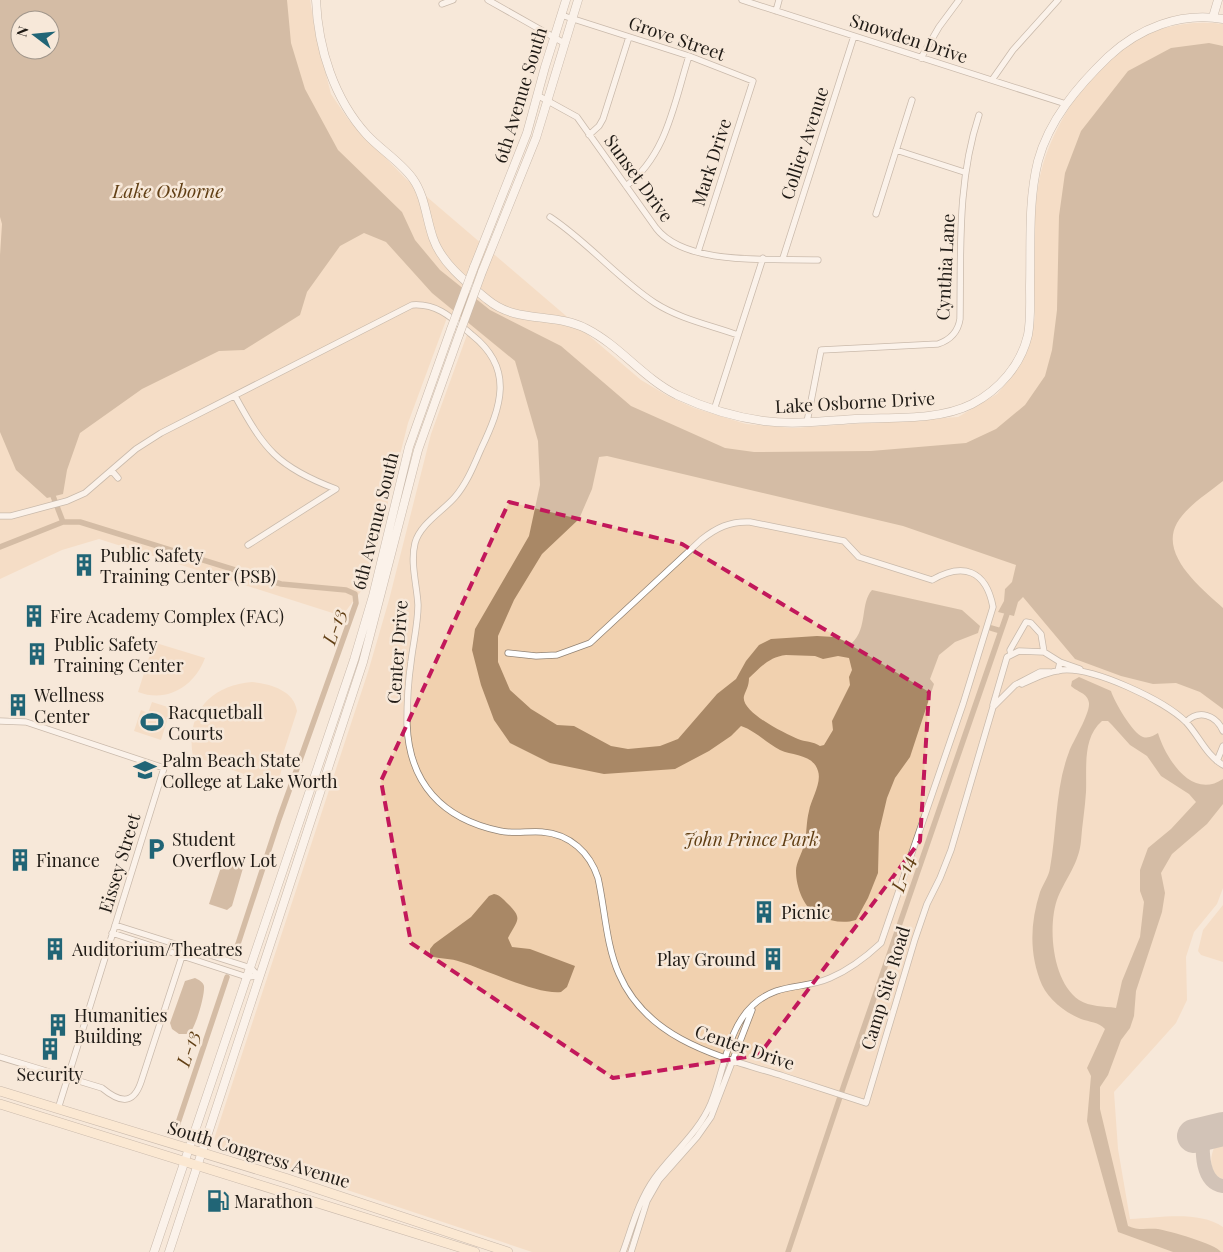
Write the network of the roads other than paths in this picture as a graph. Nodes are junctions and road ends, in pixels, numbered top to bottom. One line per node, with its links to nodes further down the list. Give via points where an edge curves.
1 (316, 0): 42 (street, Lake Osborne Drive, via 320,36 335,84 366,133 416,183 434,241 445,261 491,302 508,312 574,323 590,330 660,385)
2 (453, 0): 11 (street)
3 (488, 0): 19 (street)
4 (566, 0): 13 (street, 6th Avenue South)
5 (578, 0): 15 (street, 6th Avenue South)
6 (742, 0): 12 (street, Snowden Drive)
7 (779, 0): 12 (street)
8 (959, 0): 22 (street)
9 (1058, 0): 23 (street, via 1013,50)
10 (1218, 0): 14 (street)
11 (442, 4)
12 (776, 11): 17 (street, Snowden Drive)
13 (561, 16): 15 (street, Grove Street); 19 (street, 6th Avenue South)
14 (1213, 17): 16 (street, Lake Osborne Drive); 28 (street, Lake Osborne Drive, via 1171,21 1150,28 1126,42 1102,62)
15 (572, 19): 18 (street, Grove Street); 20 (street, 6th Avenue South)
16 (1223, 19)
17 (854, 36): 22 (street, Snowden Drive); 38 (street, Collier Avenue)
18 (629, 37): 21 (street, Grove Street); 30 (street, via 603,119)
19 (554, 38): 20 (street); 25 (street, 6th Avenue South)
20 (564, 43): 27 (street, 6th Avenue South)
21 (689, 56): 24 (street, Grove Street); 33 (street, via 659,149 644,171)
22 (921, 58): 23 (street, Snowden Drive)
23 (992, 80): 28 (street, Snowden Drive)
24 (753, 81): 36 (street, Mark Drive)
25 (538, 95): 27 (street, Sunset Drive); 67 (street, 6th Avenue South, bridge, via 515,168 496,207 409,447 354,660)
26 (912, 100): 31 (street)
27 (547, 101): 30 (street, Sunset Drive, via 577,118); 68 (street, 6th Avenue South, bridge, via 529,160 504,213 418,450 363,662)
28 (1066, 104): 43 (street, Lake Osborne Drive, via 1048,135 1038,164 1032,200 1028,336 1007,376 989,394 960,409 917,416)
29 (979, 115): 32 (street, Cynthia Lane)
30 (589, 135): 33 (street, Sunset Drive)
31 (896, 150): 32 (street); 34 (street)
32 (964, 172): 43 (street, Cynthia Lane, via 960,319 955,332 938,344 821,350)
33 (626, 186): 36 (street, Sunset Drive, via 665,238)
34 (876, 214)
35 (550, 217): 40 (street, via 655,302 687,318)
36 (698, 252): 37 (street, Sunset Drive)
37 (763, 258): 38 (street, Sunset Drive); 40 (street)
38 (783, 258): 39 (street, Sunset Drive)
39 (818, 260)
40 (738, 335): 42 (street)
41 (235, 396): 44 (street, Center Drive, via 161,433 136,449); 47 (street, via 269,451 285,465 336,488); 71 (street, Center Drive, via 412,305 426,304 437,308 486,347 496,364 500,382 500,402 494,423 456,496 422,530 415,542 418,606 407,725 415,772 435,798 470,820 502,832 543,832 576,844 594,866 618,973 631,996 654,1021 685,1043)
42 (714, 410): 43 (street, Lake Osborne Drive, via 762,421)
43 (807, 422)
44 (112, 471): 45 (street); 46 (street, Center Drive, via 85,493 67,501)
45 (118, 478)
46 (0, 516)
47 (248, 544)
48 (1044, 652): 50 (street, via 1018,651); 50 (street, via 1041,634 1028,622 1022,627); 51 (street)
49 (508, 654): 71 (street, via 557,655 590,643 701,540 734,522 844,541 860,557 921,578 932,580 946,572 961,569 975,574 987,584 993,606 963,704 880,943 871,953 830,978 786,986 753,1005 738,1024)
50 (1011, 654): 54 (street)
51 (1060, 662): 52 (street); 53 (street)
52 (1058, 671): 53 (street, Camp Site Road); 55 (street, Camp Site Road, via 1032,675)
53 (1088, 674): 58 (street, Camp Site Road, via 1161,702)
54 (1001, 678): 55 (street, via 1001,688); 56 (street)
55 (1008, 691): 56 (street, Camp Site Road)
56 (993, 707): 74 (street, Camp Site Road, via 951,850 915,939)
57 (0, 721): 63 (street, Eissey Street, via 26,722 164,768)
58 (1186, 722): 59 (street, via 1195,716 1210,715); 61 (street, Camp Site Road)
59 (1223, 731)
60 (1223, 746): 61 (street)
61 (1216, 761): 62 (street, Camp Site Road)
62 (1223, 765)
63 (115, 925): 64 (street, Eissey Street); 65 (street)
64 (112, 933): 66 (street); 72 (street, Eissey Street)
65 (185, 947): 66 (street); 67 (street)
66 (182, 955): 69 (street); 72 (street, via 136,1093 126,1100 119,1099 102,1088)
67 (251, 968): 68 (street); 69 (street, 6th Avenue South)
68 (258, 976): 69 (street); 78 (street, 6th Avenue South)
69 (248, 977): 77 (street, 6th Avenue South)
70 (0, 1057): 72 (street)
71 (729, 1060): 74 (street, Center Drive); 79 (street, via 710,1105)
72 (67, 1078): 76 (street, Eissey Street)
73 (0, 1091): 76 (main road, South Congress Avenue)
74 (866, 1103)
75 (0, 1104): 80 (main road, South Congress Avenue)
76 (58, 1110): 77 (main road, South Congress Avenue)
77 (189, 1149): 78 (main road, South Congress Avenue); 80 (street, 6th Avenue South)
78 (201, 1153): 81 (street, 6th Avenue South); 82 (main road, South Congress Avenue)
79 (679, 1153): 90 (street, via 653,1180 645,1194); 91 (street, via 647,1202)
80 (184, 1162): 81 (main road, South Congress Avenue); 86 (street, 6th Avenue South)
81 (196, 1166): 83 (main road, South Congress Avenue); 87 (street, 6th Avenue South)
82 (467, 1238): 83 (main road, via 459,1242); 84 (main road, South Congress Avenue)
83 (444, 1242): 85 (main road, South Congress Avenue)
84 (488, 1246): 85 (main road, via 471,1245); 89 (main road, South Congress Avenue)
85 (463, 1250): 88 (main road, South Congress Avenue)
86 (154, 1252)
87 (169, 1252)
88 (475, 1252)
89 (508, 1252)
90 (623, 1252)
91 (631, 1252)

